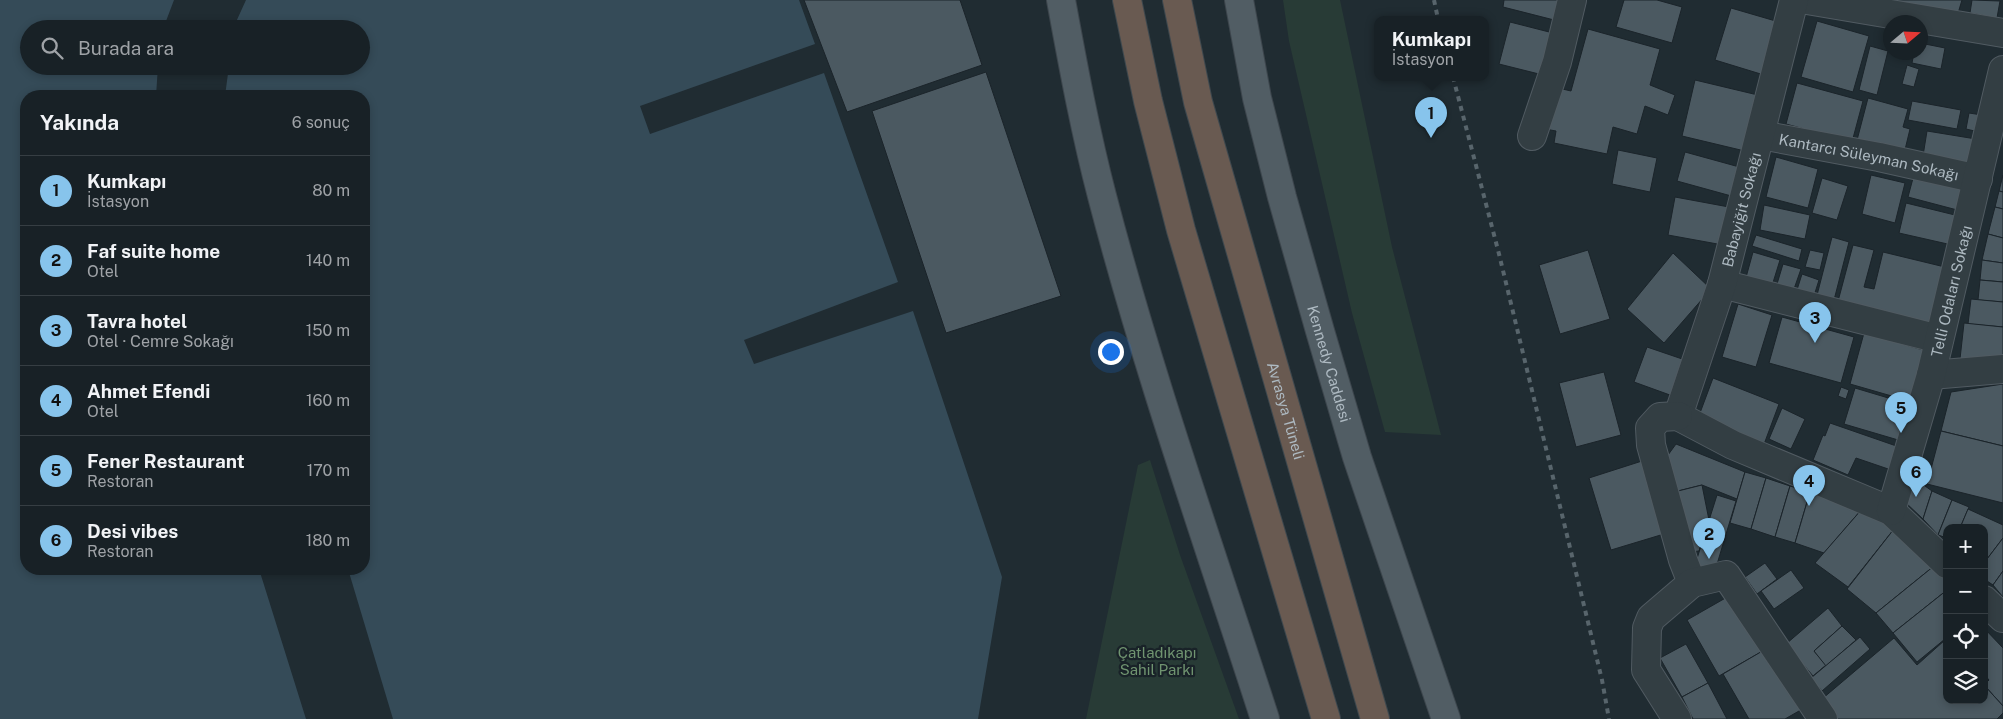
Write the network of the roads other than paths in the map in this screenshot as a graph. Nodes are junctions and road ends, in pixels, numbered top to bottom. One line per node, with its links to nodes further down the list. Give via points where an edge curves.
1 (1060, 0): 26 (main road, via 1102,195 1134,309 1168,425)
2 (1127, 0): 27 (highway, via 1148,101 1181,230)
3 (1177, 0): 11 (highway)
4 (1188, 0): 11 (highway)
5 (1239, 0): 29 (main road, Kennedy Caddesi, via 1257,98 1317,322 1357,457)
6 (1572, 0): 13 (street, via 1557,62)
7 (1794, 0): 12 (street, Babayiğit Sokağı)
8 (1807, 0): 9 (street)
9 (2003, 32)
10 (2003, 70): 14 (street, Telli Odaları Sokağı)
11 (1198, 102): 28 (highway, Avrasya Tüneli)
12 (1761, 135): 14 (street, Kantarcı Süleyman Sokağı); 15 (street, Babayiğit Sokağı)
13 (1532, 136)
14 (1978, 179): 16 (street, Telli Odaları Sokağı)
15 (1722, 284): 16 (street); 19 (street, Babayiğit Sokağı)
16 (1939, 339): 18 (street, Telli Odaları Sokağı)
17 (2003, 369): 18 (street)
18 (1931, 375): 20 (street, Telli Odaları Sokağı)
19 (1678, 416): 20 (street, via 1733,445); 22 (street, via 1660,418 1650,428 1650,445)
20 (1891, 511): 21 (street)
21 (1943, 560)
22 (1692, 583): 25 (street, via 1726,576); 30 (street, via 1651,618 1647,628 1646,670)
23 (1988, 604): 24 (street)
24 (2003, 618)
25 (1816, 717)
26 (1265, 719)
27 (1326, 719)
28 (1375, 719)
29 (1446, 719)
30 (1677, 719)

